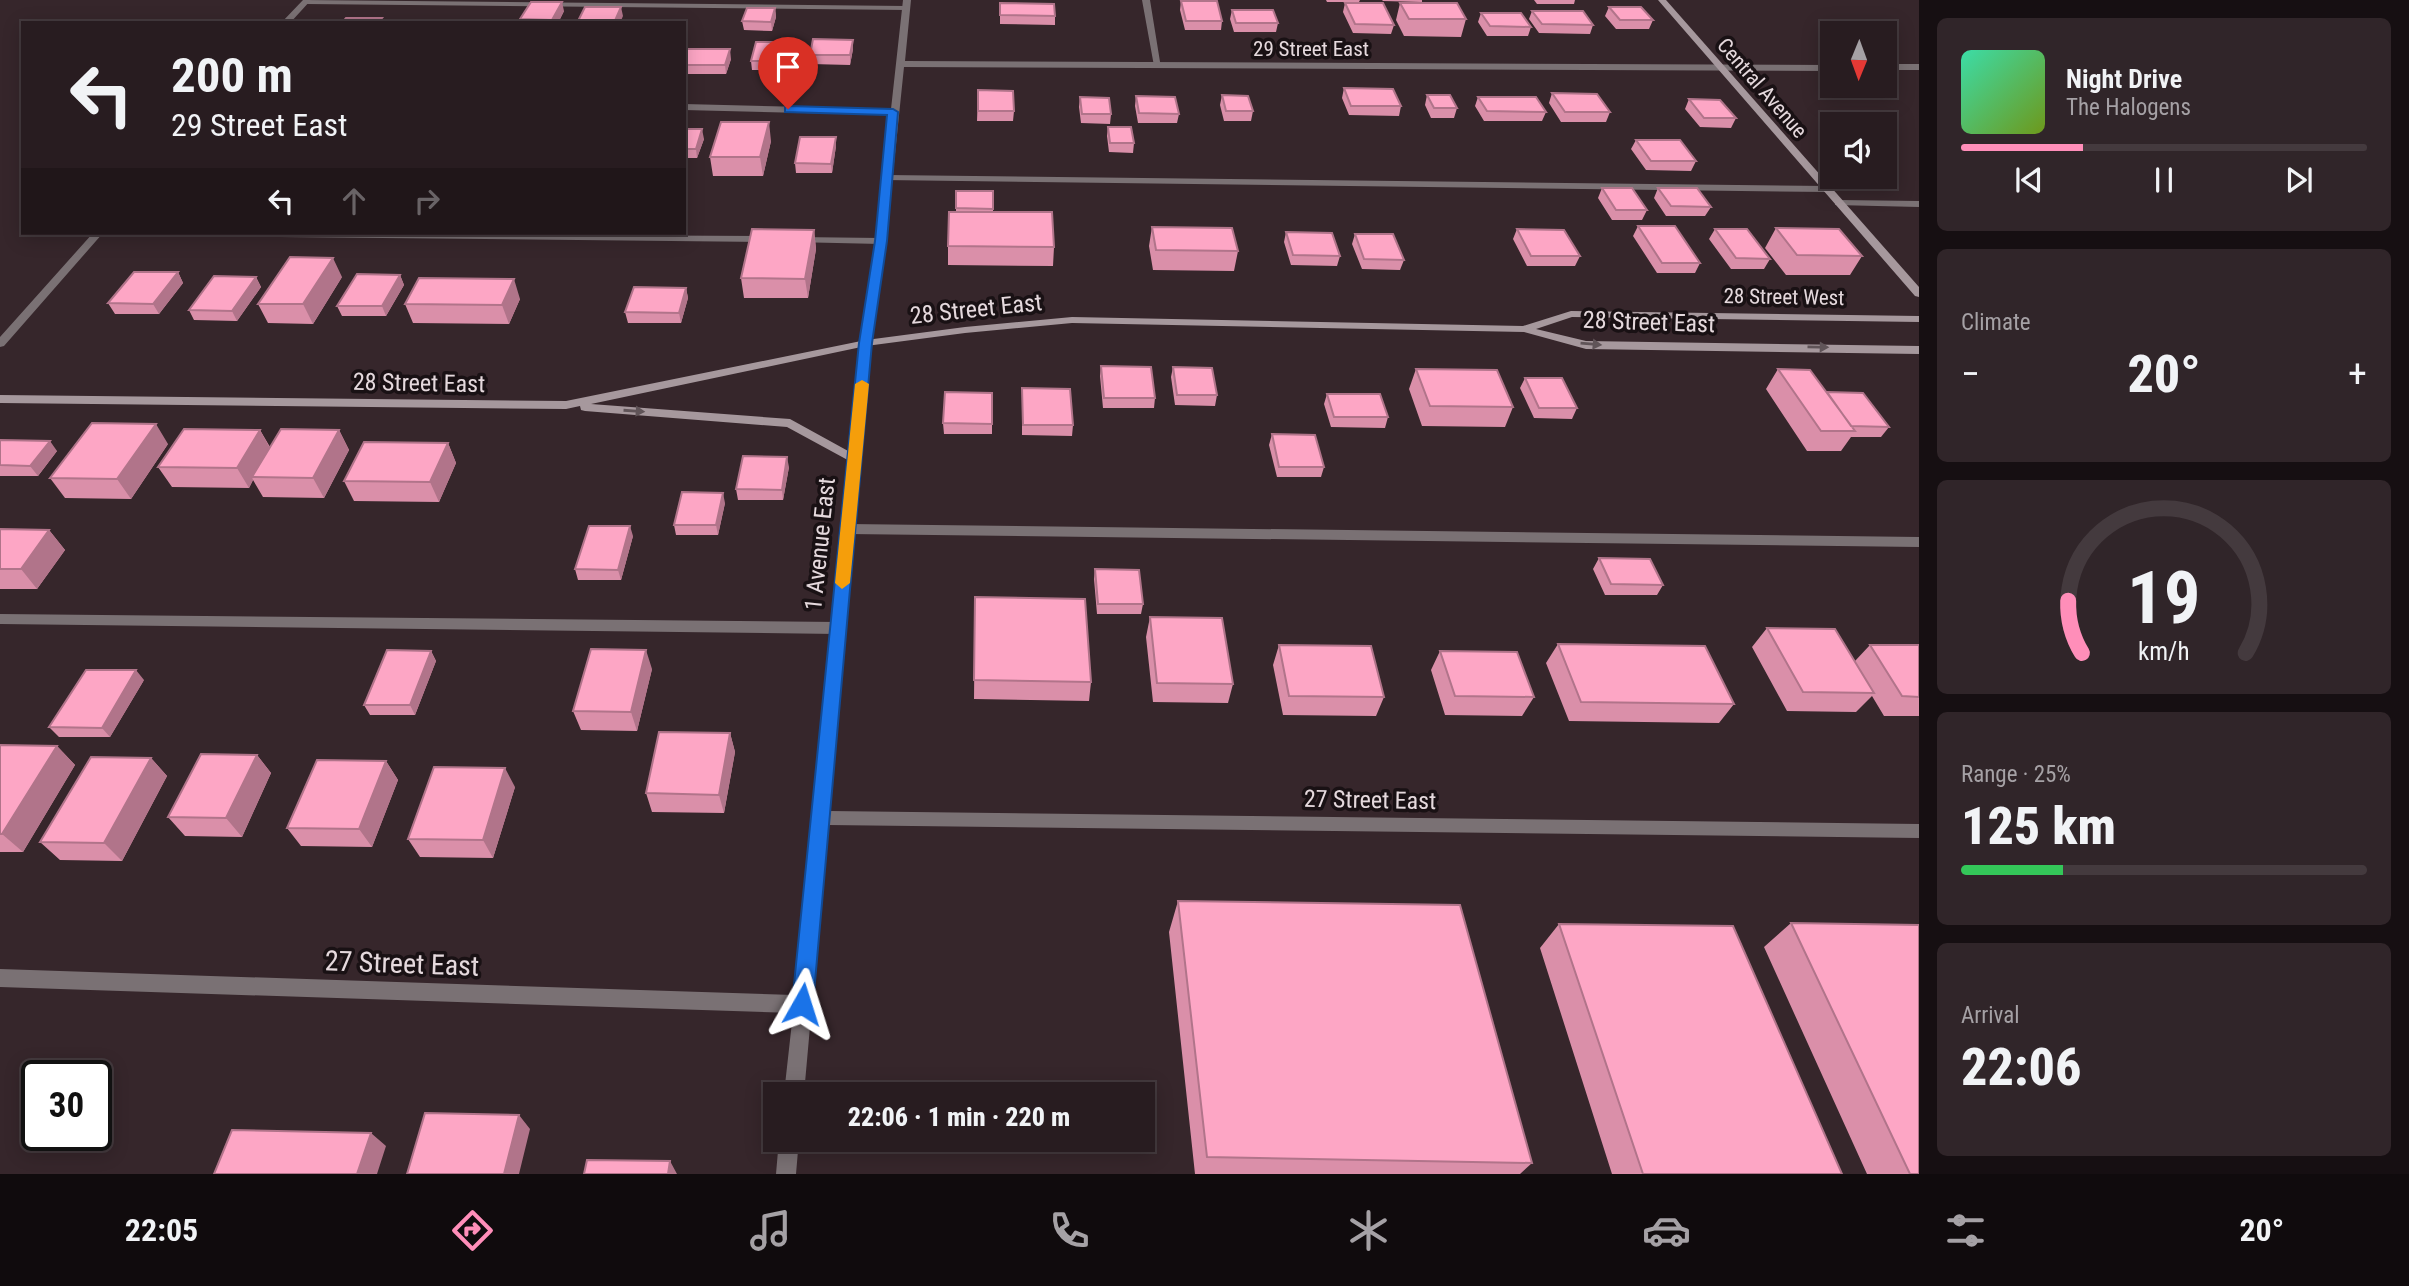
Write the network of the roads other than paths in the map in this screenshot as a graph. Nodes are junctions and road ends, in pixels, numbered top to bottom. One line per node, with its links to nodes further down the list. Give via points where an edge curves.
1 (1146, 0): 7 (street)
2 (1662, 0): 8 (street, Central Avenue)
3 (306, 1): 4 (street); 5 (street)
4 (907, 4): 6 (street, 1 Avenue East)
5 (287, 21)
6 (902, 64): 7 (street, 29 Street East); 13 (street, 1 Avenue East)
7 (1158, 66): 8 (street, 29 Street East)
8 (1721, 68): 9 (street, 29 Street East); 15 (street, Central Avenue)
9 (1820, 68)
10 (1897, 68): 11 (street)
11 (1919, 68)
12 (686, 107): 13 (street)
13 (893, 112): 14 (street, 1 Avenue East)
14 (887, 178): 16 (street); 22 (street, 1 Avenue East)
15 (1820, 181)
16 (1820, 189)
17 (1827, 189): 18 (street, Central Avenue)
18 (1839, 203): 19 (street); 23 (street, Central Avenue)
19 (1919, 204)
20 (96, 235): 27 (street)
21 (354, 235): 22 (street)
22 (881, 241): 26 (street, 1 Avenue East)
23 (1919, 294)
24 (1919, 319): 25 (street, 28 Street West, via 1571,314)
25 (1524, 329): 26 (street, 28 Street East, via 1072,320); 28 (street, 28 Street East, one-way to 28, via 1586,345)
26 (866, 343): 30 (street, 28 Street East); 31 (street, 1 Avenue East)
27 (0, 344)
28 (1919, 350)
29 (0, 399): 30 (street, 28 Street East)
30 (566, 405): 31 (street, one-way to 31, via 790,423)
31 (855, 460): 32 (street, 1 Avenue East)
32 (848, 529): 33 (street); 35 (street, 1 Avenue East)
33 (1919, 542)
34 (0, 619): 35 (street)
35 (838, 628): 36 (street, 1 Avenue East)
36 (820, 818): 37 (street, 27 Street East); 39 (street, 1 Avenue East)
37 (1919, 831)
38 (0, 978): 39 (street, 27 Street East)
39 (802, 1004): 40 (street, 1 Avenue East)
40 (795, 1082)
41 (788, 1152): 42 (street)
42 (786, 1174)

